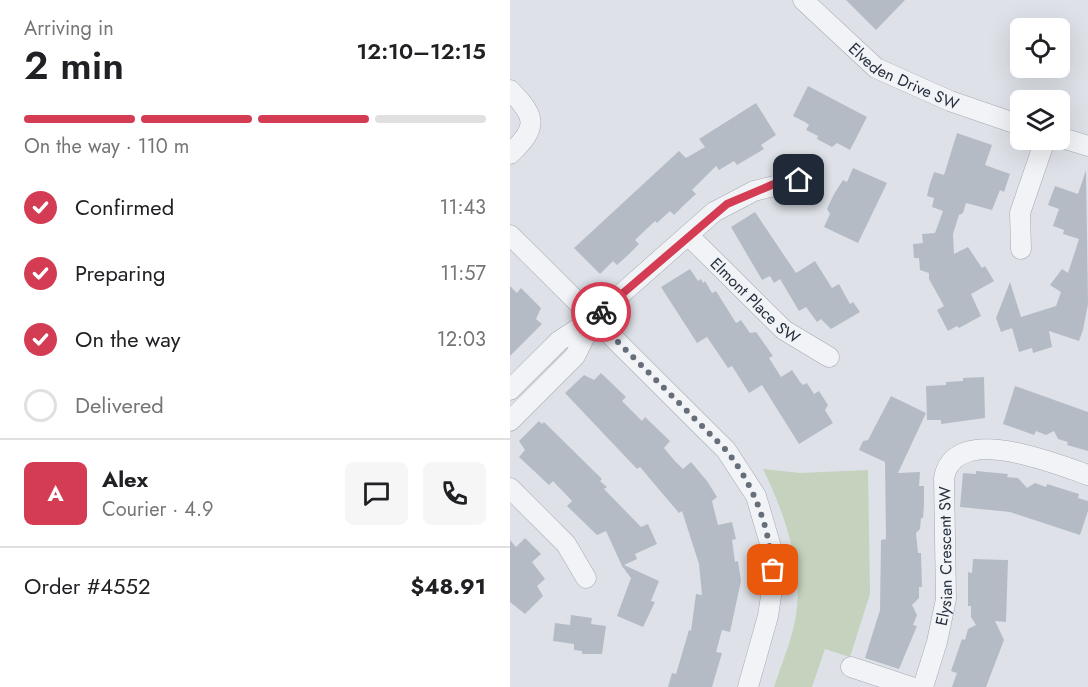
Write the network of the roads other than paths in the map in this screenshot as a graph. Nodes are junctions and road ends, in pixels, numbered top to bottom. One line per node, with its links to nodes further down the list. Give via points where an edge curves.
1 (803, 0): 3 (street, Elveden Drive SW, via 876,68 950,101)
2 (510, 90): 7 (street, via 527,108 531,124 527,138)
3 (1010, 122)
4 (1070, 140): 5 (street)
5 (1088, 146)
6 (1042, 150): 11 (street, via 1020,213)
7 (510, 154)
8 (799, 180): 9 (street, via 774,184 735,200)
9 (688, 234): 12 (street); 13 (street, Elmont Place SW, via 783,330)
10 (510, 235): 12 (street)
11 (1021, 249)
12 (594, 318): 14 (street, via 559,341); 16 (street, via 575,356); 22 (street, via 726,450 756,496 766,525 773,570 768,616)
13 (829, 357)
14 (525, 375): 15 (street); 16 (street)
15 (510, 390)
16 (541, 390): 17 (street)
17 (510, 421)
18 (1088, 475): 24 (street, Elysian Crescent SW, via 1008,452 963,451 948,463 944,478 946,599)
19 (510, 488): 20 (street, via 566,544)
20 (586, 578)
21 (852, 667): 23 (street)
22 (748, 687)
23 (912, 687)
24 (923, 687)

